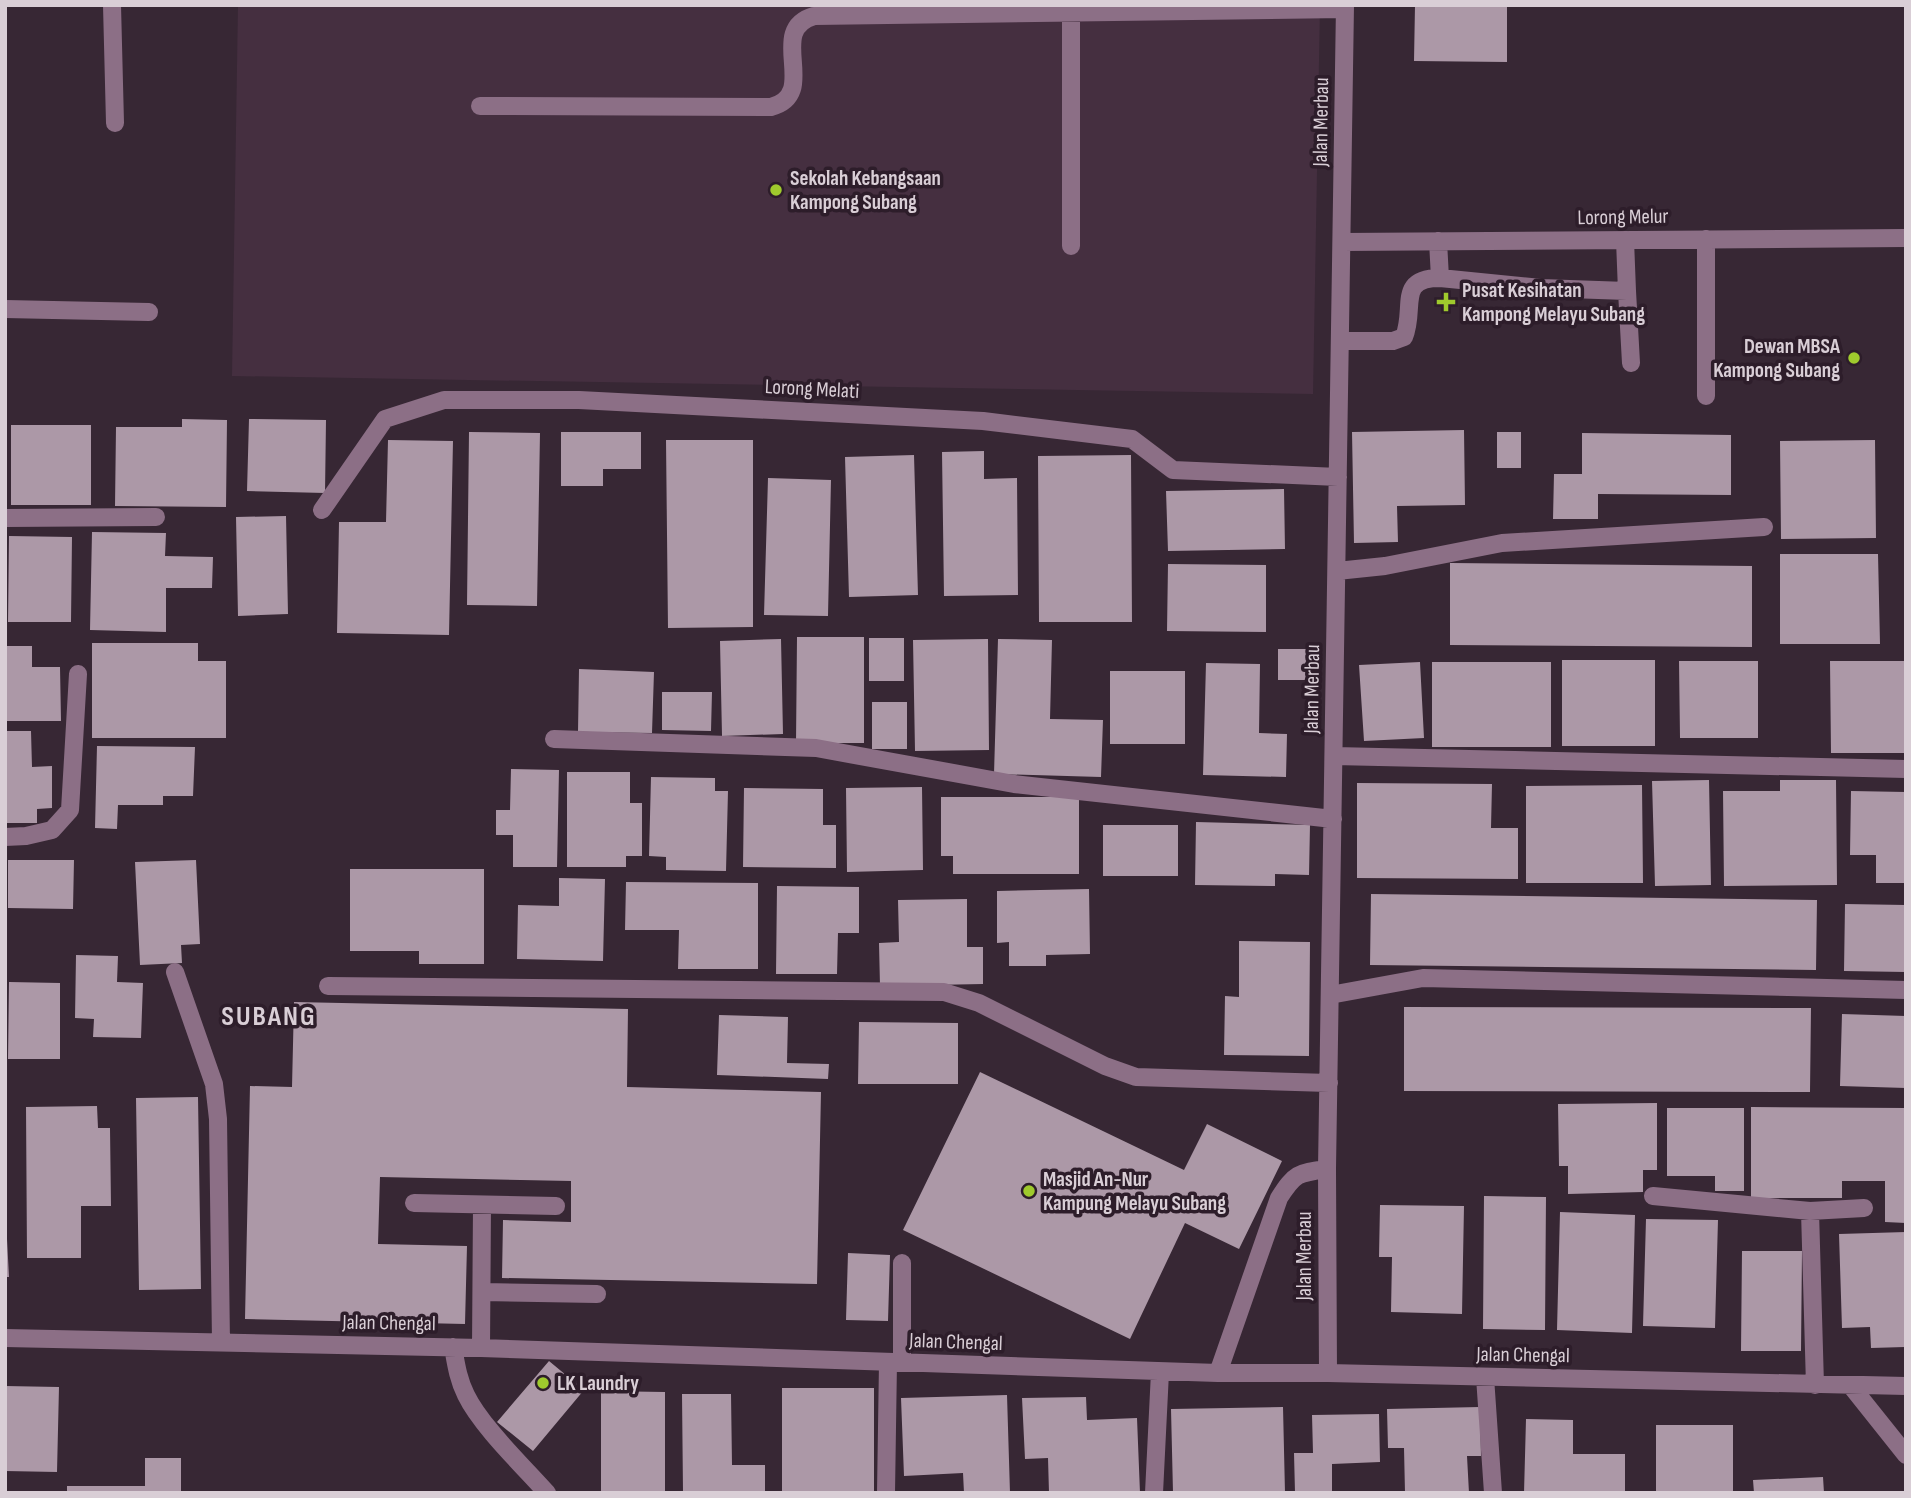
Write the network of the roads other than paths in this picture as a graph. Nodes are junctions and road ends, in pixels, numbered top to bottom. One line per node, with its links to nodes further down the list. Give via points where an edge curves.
1 (112, 5): 5 (street)
2 (1345, 7): 3 (street); 10 (street, Jalan Merbau)
3 (1071, 12): 4 (street, via 803,19 792,38 790,96 771,107); 11 (street)
4 (480, 106)
5 (115, 123)
6 (1906, 238): 7 (street, Lorong Melur)
7 (1706, 239): 8 (street, Lorong Melur); 18 (street)
8 (1625, 240): 9 (street, Lorong Melur); 13 (street)
9 (1438, 241): 10 (street, Lorong Melur); 12 (street)
10 (1342, 242): 16 (street, Jalan Merbau)
11 (1072, 246)
12 (1440, 278): 13 (street); 16 (street, via 1415,284 1404,337)
13 (1627, 291): 17 (street)
14 (5, 309): 15 (street)
15 (149, 312)
16 (1340, 341): 19 (street, Jalan Merbau)
17 (1631, 363)
18 (1706, 396)
19 (1338, 477): 20 (street, Lorong Melati, via 1173,470 1132,439 983,421 579,400 444,400 385,419); 24 (street, Jalan Merbau)
20 (322, 510)
21 (156, 517): 22 (street)
22 (5, 518)
23 (1765, 527): 24 (street, via 1502,542)
24 (1337, 571): 27 (street, Jalan Merbau)
25 (78, 674): 30 (street, via 70,810 52,830)
26 (554, 739): 29 (street, via 816,748 1014,784)
27 (1334, 757): 28 (street); 29 (street, Jalan Merbau)
28 (1906, 769)
29 (1333, 819): 34 (street, Jalan Merbau)
30 (5, 837)
31 (175, 972): 47 (street, via 214,1084)
32 (328, 986): 35 (street, via 944,992 979,1003 1136,1077)
33 (1906, 990): 34 (street, via 1423,978)
34 (1330, 995): 35 (street, Jalan Merbau)
35 (1329, 1083): 36 (street, Jalan Merbau)
36 (1327, 1169): 52 (street, via 1299,1173 1279,1198); 53 (street, Jalan Merbau)
37 (1653, 1196): 42 (street)
38 (414, 1203): 39 (street)
39 (482, 1205): 40 (street); 44 (street)
40 (555, 1206)
41 (1864, 1208): 42 (street)
42 (1810, 1211): 55 (street)
43 (902, 1263): 50 (street)
44 (482, 1292): 45 (street); 49 (street)
45 (597, 1294)
46 (5, 1338): 47 (street, Jalan Chengal)
47 (221, 1342): 48 (street, Jalan Chengal)
48 (453, 1347): 49 (street, Jalan Chengal); 59 (street, via 457,1375 479,1415)
49 (481, 1348): 50 (street, Jalan Chengal)
50 (895, 1362): 51 (street, Jalan Chengal); 60 (street)
51 (1160, 1371): 52 (street, Jalan Chengal); 61 (street)
52 (1218, 1373): 53 (street, Jalan Chengal)
53 (1328, 1373): 54 (street, Jalan Chengal)
54 (1485, 1377): 55 (street, Jalan Chengal); 62 (street)
55 (1815, 1385): 56 (street, Jalan Chengal)
56 (1852, 1386): 57 (street, Jalan Chengal); 58 (street)
57 (1906, 1386)
58 (1906, 1455)
59 (547, 1493)
60 (886, 1493)
61 (1154, 1493)
62 (1493, 1493)

